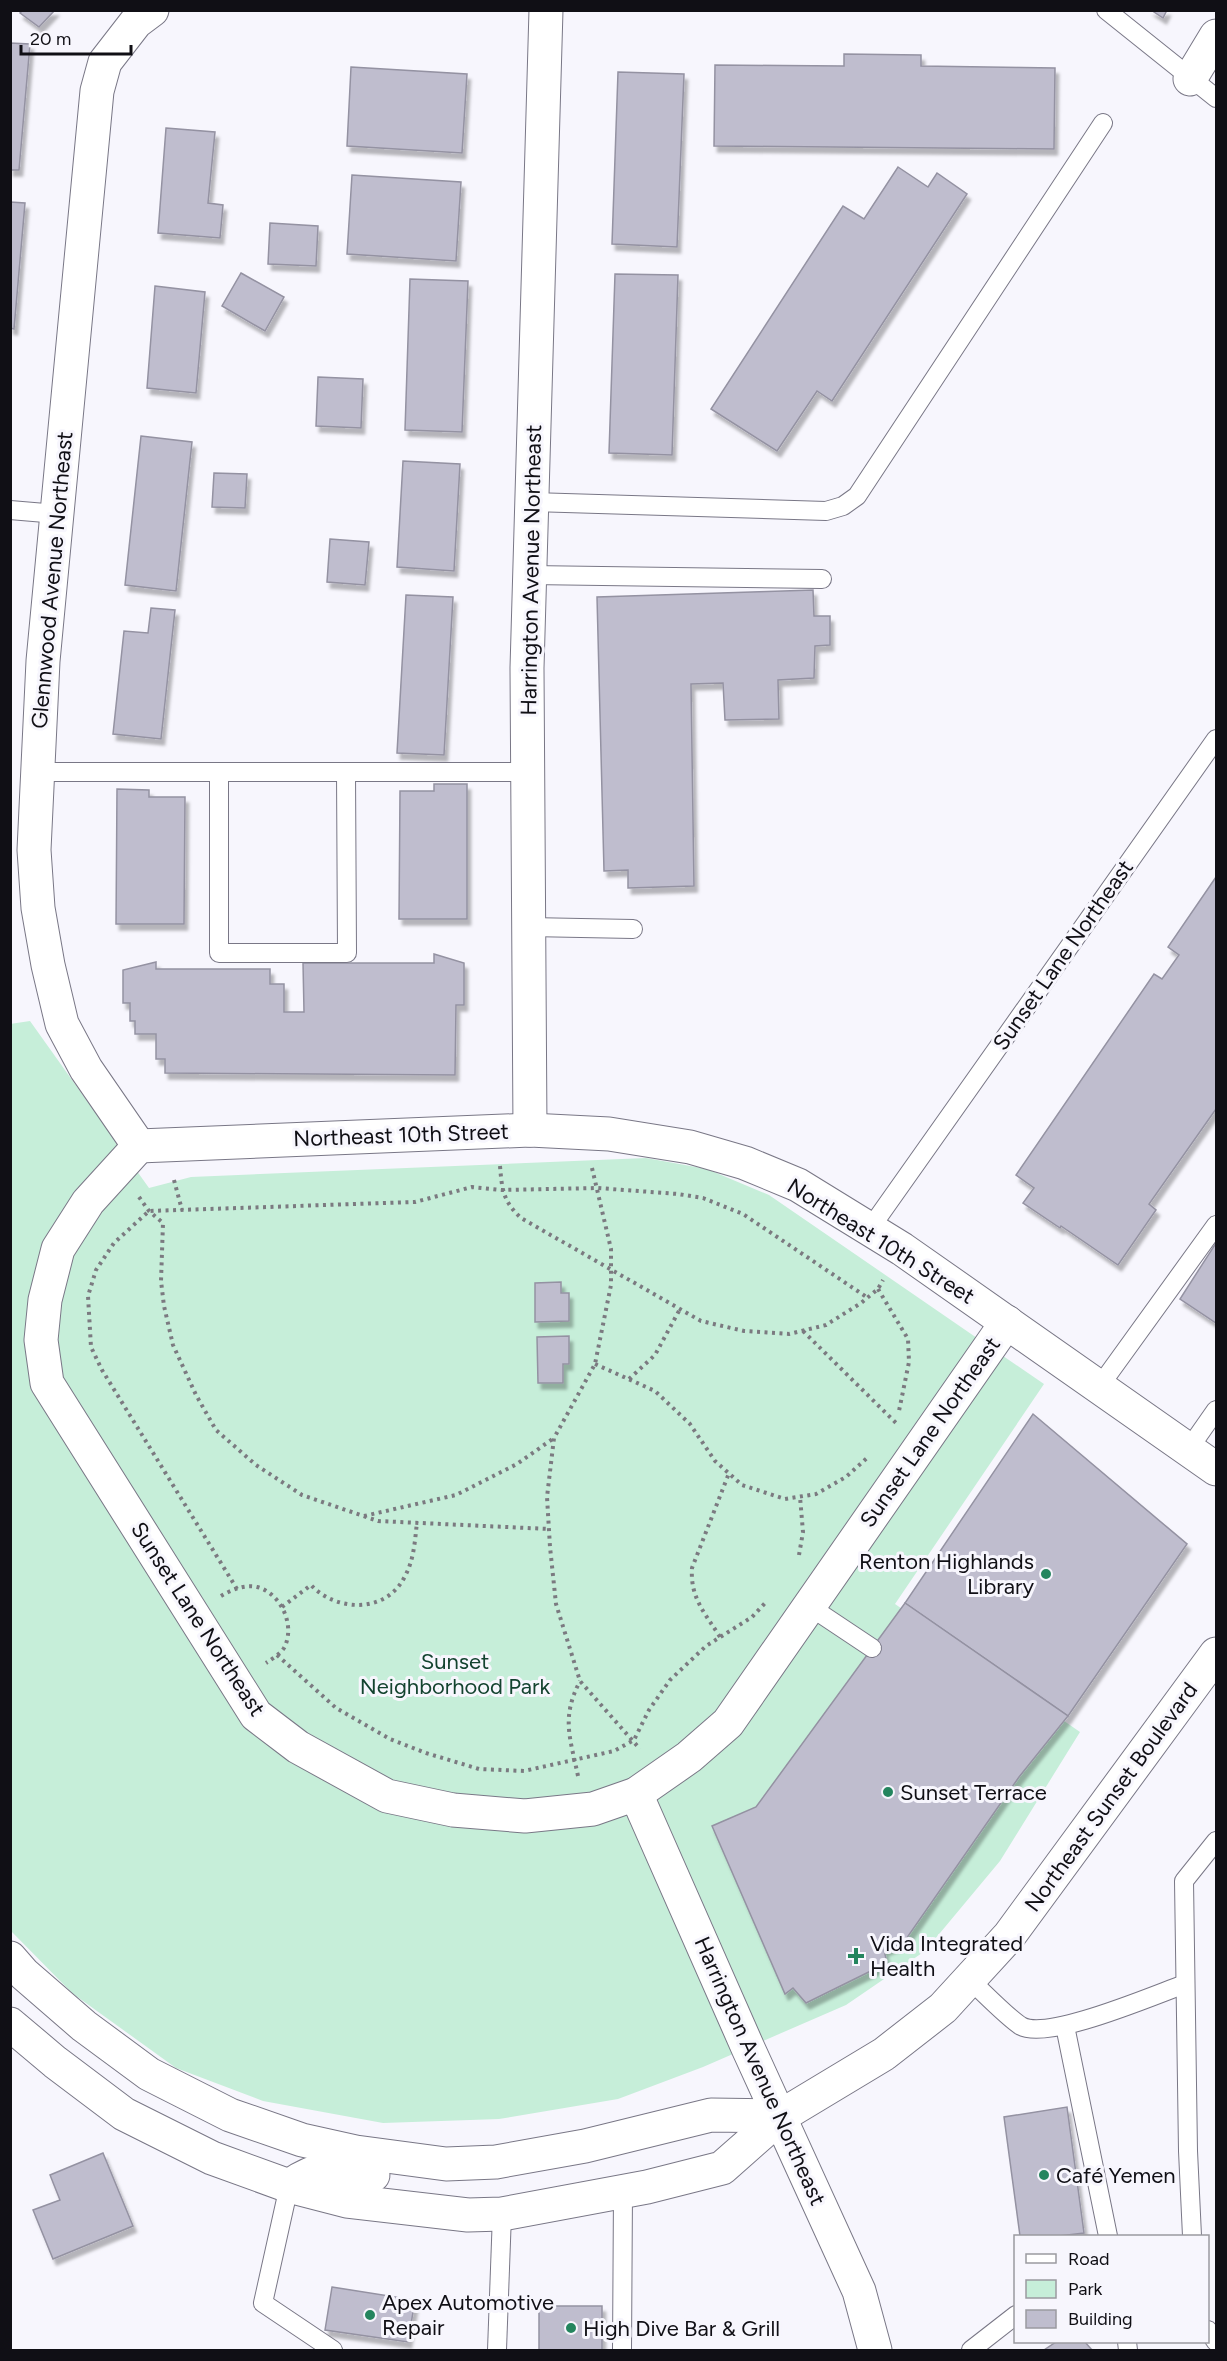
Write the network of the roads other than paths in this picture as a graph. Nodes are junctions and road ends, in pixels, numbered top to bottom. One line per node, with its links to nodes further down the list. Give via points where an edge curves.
1 (152, 10): 10 (street, Glennwood Avenue Northeast, via 136,22 105,62 97,91)
2 (546, 10): 8 (street, Harrington Avenue Northeast)
3 (1106, 10): 5 (lane)
4 (1216, 36): 5 (street)
5 (1190, 79): 6 (lane)
6 (1216, 98)
7 (1103, 123): 8 (lane, via 857,496 843,506 826,511)
8 (532, 502): 11 (street, Harrington Avenue Northeast)
9 (10, 510): 10 (lane)
10 (57, 514): 14 (street, Glennwood Avenue Northeast, via 43,661)
11 (530, 575): 12 (lane); 17 (street, Harrington Avenue Northeast)
12 (822, 579)
13 (1216, 739): 23 (lane, Sunset Lane Northeast)
14 (38, 772): 15 (lane); 21 (street, Glennwood Avenue Northeast, via 34,850 38,908 62,1024)
15 (219, 772): 16 (lane); 16 (lane, via 219,953 346,953)
16 (346, 772): 17 (lane)
17 (528, 772): 18 (street, Harrington Avenue Northeast)
18 (529, 927): 19 (lane); 20 (street, Harrington Avenue Northeast)
19 (633, 929)
20 (530, 1130): 21 (street, Northeast 10th Street); 23 (street, Northeast 10th Street, via 609,1134 690,1147 745,1163 798,1185)
21 (131, 1155): 32 (street, Sunset Lane Northeast, via 88,1202 58,1249 45,1299 40,1340 47,1383 256,1715 298,1747 387,1796 453,1810 525,1816 592,1809)
22 (1216, 1225): 25 (lane)
23 (869, 1230): 24 (street, Northeast 10th Street)
24 (1007, 1322): 25 (street, Northeast 10th Street); 29 (street, Sunset Lane Northeast)
25 (1099, 1388): 27 (street, Northeast 10th Street)
26 (1216, 1410): 27 (lane)
27 (1188, 1450): 28 (street, Northeast 10th Street)
28 (1216, 1469)
29 (810, 1606): 30 (lane); 32 (street, Sunset Lane Northeast, via 728,1723 689,1757)
30 (872, 1648)
31 (1216, 1654): 35 (street, Northeast Sunset Boulevard, via 1009,1936)
32 (636, 1794): 39 (street, Harrington Avenue Northeast)
33 (1216, 1841): 36 (lane, via 1184,1881)
34 (10, 1958): 40 (street, via 84,2026 149,2074 230,2115 302,2140 356,2152)
35 (969, 1979): 38 (lane, via 1021,2025 1034,2030); 39 (street, Northeast Sunset Boulevard, via 943,2008 884,2054)
36 (1185, 1984): 38 (lane); 45 (lane)
37 (10, 2024): 41 (street, Northeast Sunset Boulevard, via 124,2114 212,2158)
38 (1065, 2026): 44 (lane)
39 (781, 2116): 40 (street, via 711,2115 585,2146 496,2162); 42 (street, Northeast Sunset Boulevard, via 722,2168); 50 (street, Harrington Avenue Northeast, via 859,2291)
40 (446, 2163): 41 (street, via 419,2176 318,2170)
41 (289, 2186): 43 (street, Northeast Sunset Boulevard, via 346,2201 468,2215); 47 (lane, via 263,2303)
42 (623, 2192): 43 (street, Northeast Sunset Boulevard); 49 (lane)
43 (502, 2214): 48 (lane)
44 (1108, 2235)
45 (1192, 2235)
46 (1014, 2317): 51 (lane)
47 (333, 2350)
48 (497, 2350)
49 (622, 2350)
50 (875, 2350)
51 (972, 2350)

